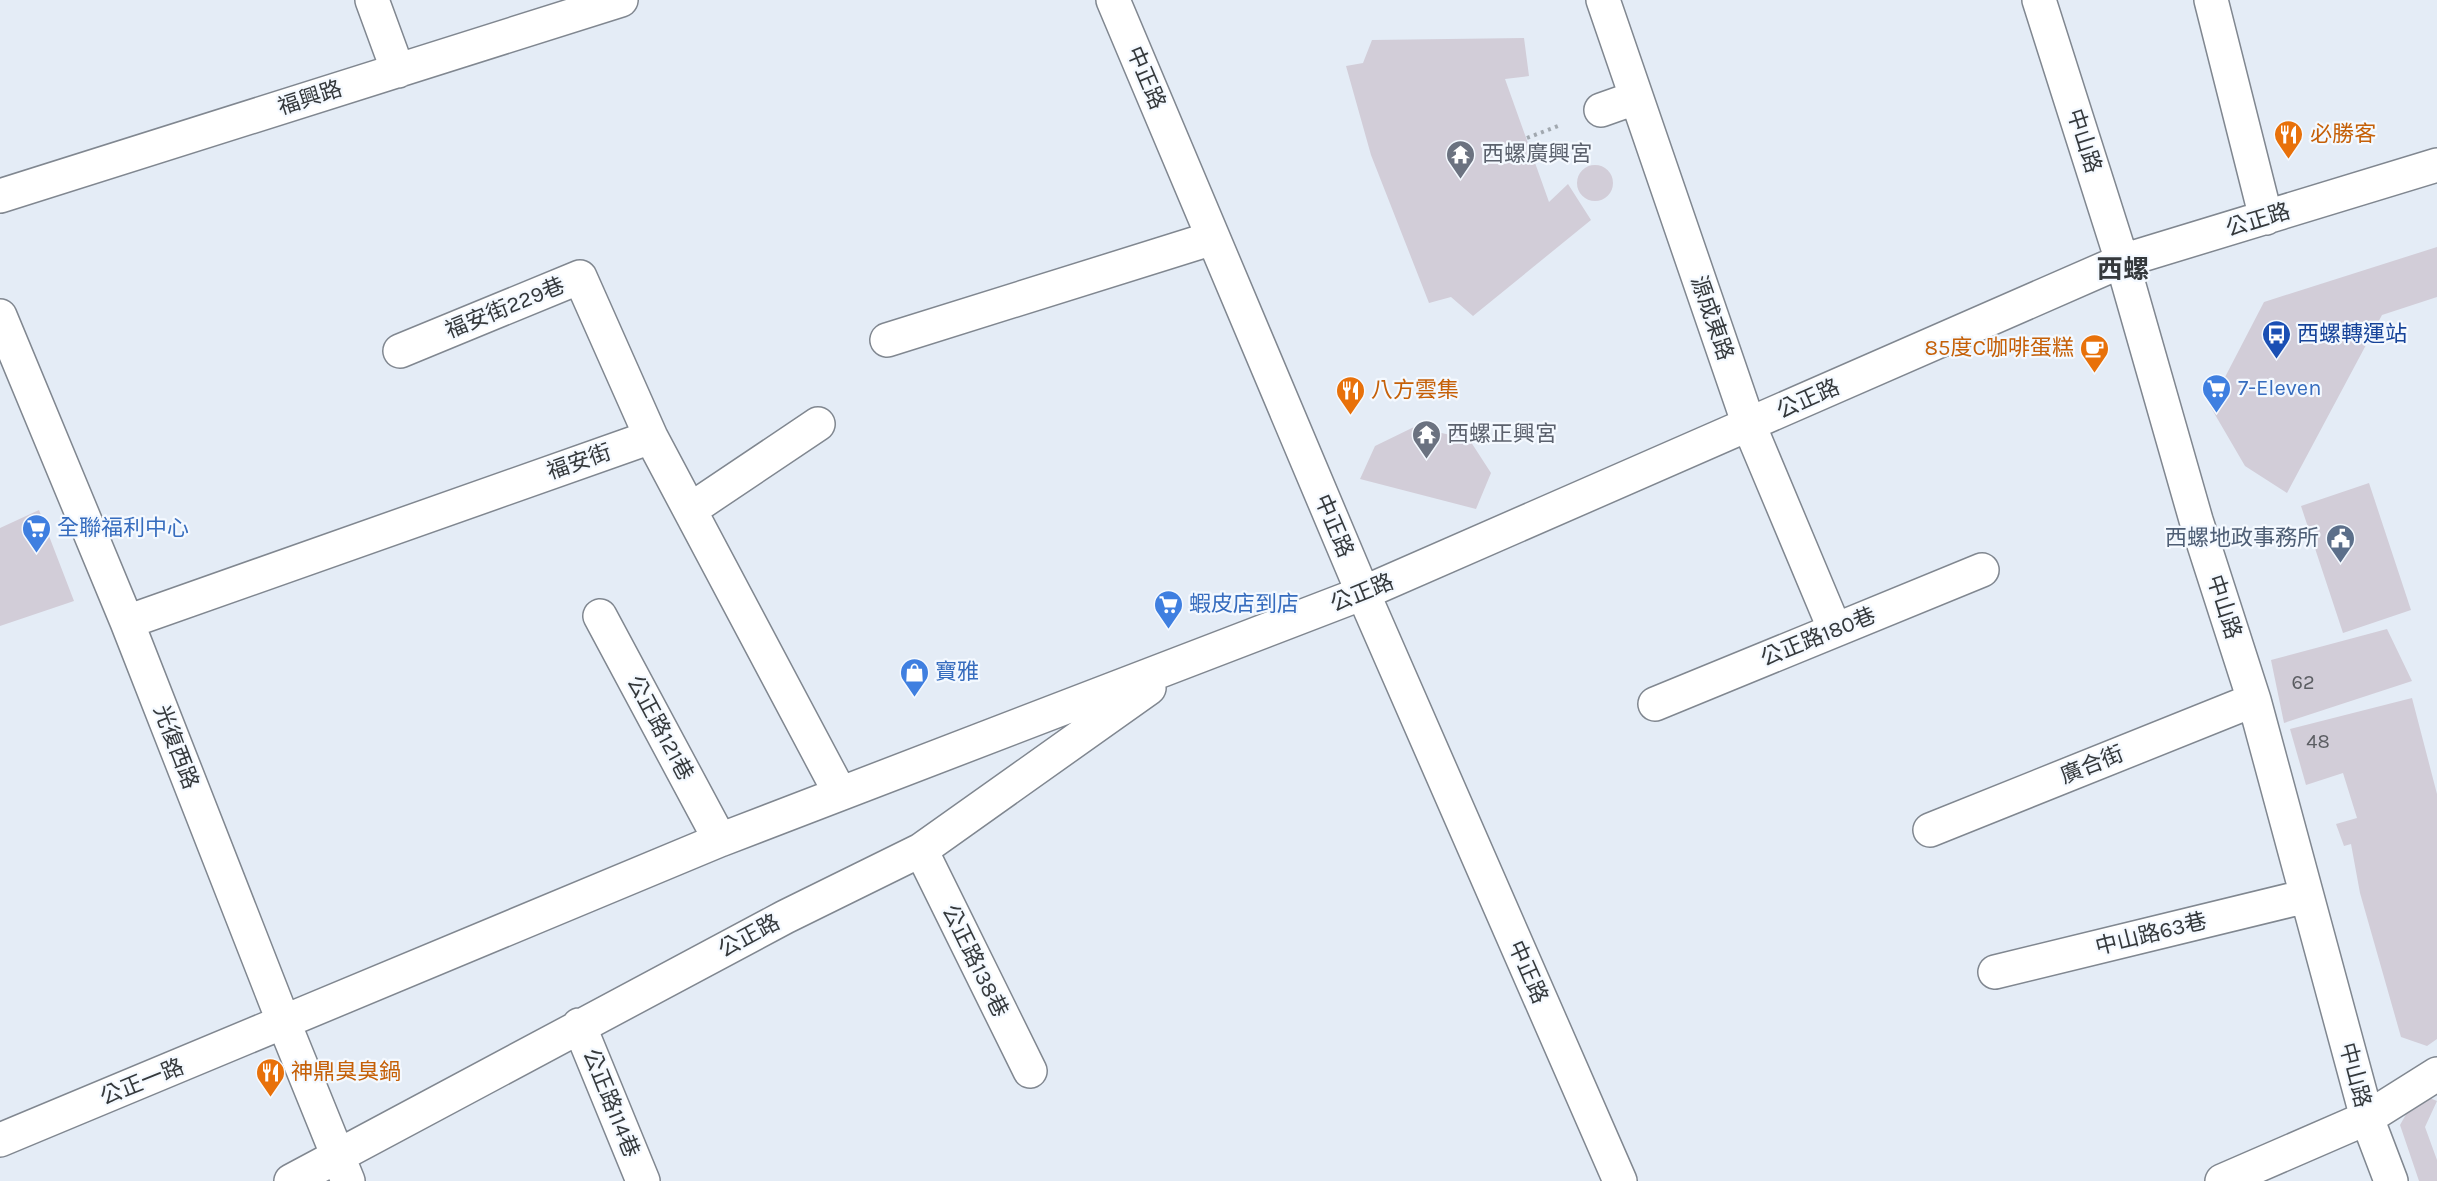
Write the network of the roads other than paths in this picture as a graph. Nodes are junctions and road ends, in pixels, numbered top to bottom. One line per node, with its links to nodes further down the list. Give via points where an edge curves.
1 (372, 0): 7 (street)
2 (621, 0): 7 (street, 福興路)
3 (1113, 0): 13 (street, 中正路)
4 (1603, 0): 8 (street, 源成東路)
5 (2038, 0): 14 (street, 中山路)
6 (2211, 0): 12 (street)
7 (398, 70): 11 (street, 福興路)
8 (1635, 98): 9 (street); 19 (street, 源成東路)
9 (1601, 110)
10 (2437, 165): 12 (street, 公正路)
11 (0, 196)
12 (2266, 218): 14 (street, 公正路)
13 (1213, 238): 16 (street); 23 (street, 中正路)
14 (2122, 261): 19 (street, 公正路); 28 (street, 中山路, via 2196,520)
15 (0, 315): 25 (street, 光復西路)
16 (887, 340)
17 (400, 351): 20 (street, 福安街229巷, via 580,277)
18 (818, 424): 21 (street)
19 (1749, 425): 23 (street, 公正路); 26 (street, 源成東路)
20 (651, 437): 21 (street); 25 (street, 福安街)
21 (690, 510): 30 (street)
22 (1982, 570): 26 (street, 公正路180巷)
23 (1363, 593): 27 (street, 公正路); 45 (street, 中正路)
24 (600, 616): 32 (street, 公正路121巷)
25 (127, 622): 36 (street, 光復西路)
26 (1835, 630): 29 (street, 公正路180巷)
27 (1188, 661): 30 (street, 公正路); 33 (street, 公正路)
28 (2254, 700): 31 (street, 廣合街); 34 (street, 中山路)
29 (1655, 704)
30 (840, 793): 32 (street, 公正路)
31 (1930, 830)
32 (720, 840): 36 (street, 公正路)
33 (921, 850): 37 (street, 公正路); 38 (street, 公正路138巷)
34 (2307, 896): 35 (street, 中山路63巷); 40 (street, 中山路)
35 (1995, 972)
36 (284, 1023): 41 (street, 公正一路); 42 (street, 光復西路)
37 (579, 1025): 42 (street, 公正路); 44 (street, 公正路114巷)
38 (1030, 1071)
39 (2437, 1074): 40 (street)
40 (2367, 1118): 46 (street); 47 (street, 中山路)
41 (0, 1140)
42 (343, 1168): 43 (street, 公正路)
43 (291, 1181)
44 (643, 1181)
45 (1620, 1181)
46 (2222, 1181)
47 (2391, 1181)

